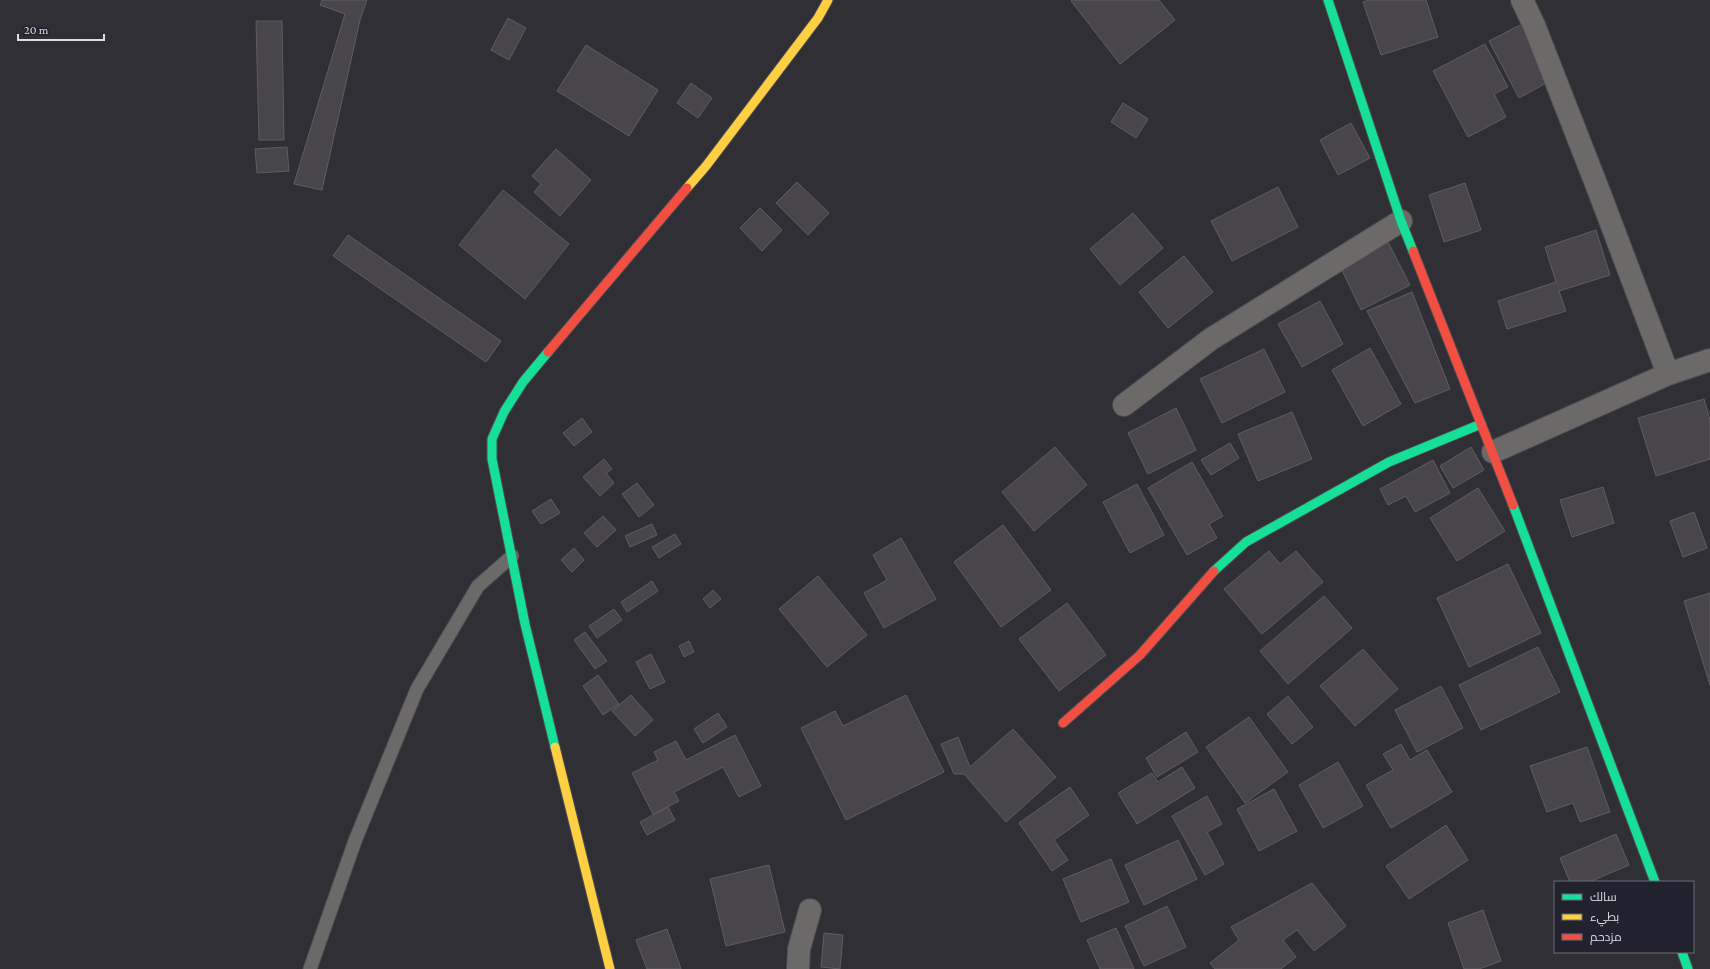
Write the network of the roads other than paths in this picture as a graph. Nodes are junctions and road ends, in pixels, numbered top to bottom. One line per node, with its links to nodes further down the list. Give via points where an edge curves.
1 (828, 0): 10 (street, via 818,18 706,166 523,382 504,412 492,439 492,459)
2 (1328, 0): 4 (street)
3 (1522, 0): 6 (street, via 1597,186)
4 (1401, 220): 7 (street, via 1211,339); 8 (street)
5 (1710, 360): 6 (street)
6 (1668, 374): 9 (street)
7 (1124, 405)
8 (1481, 424): 9 (street); 11 (street, via 1390,462 1246,542 1212,573 1140,655)
9 (1493, 452): 12 (street)
10 (512, 556): 15 (lane, via 478,586 417,689 355,841); 16 (street, via 525,624)
11 (1063, 723)
12 (1655, 881)
13 (810, 910): 17 (street, via 799,949)
14 (1682, 953): 18 (street)
15 (310, 969)
16 (610, 969)
17 (798, 969)
18 (1688, 969)

